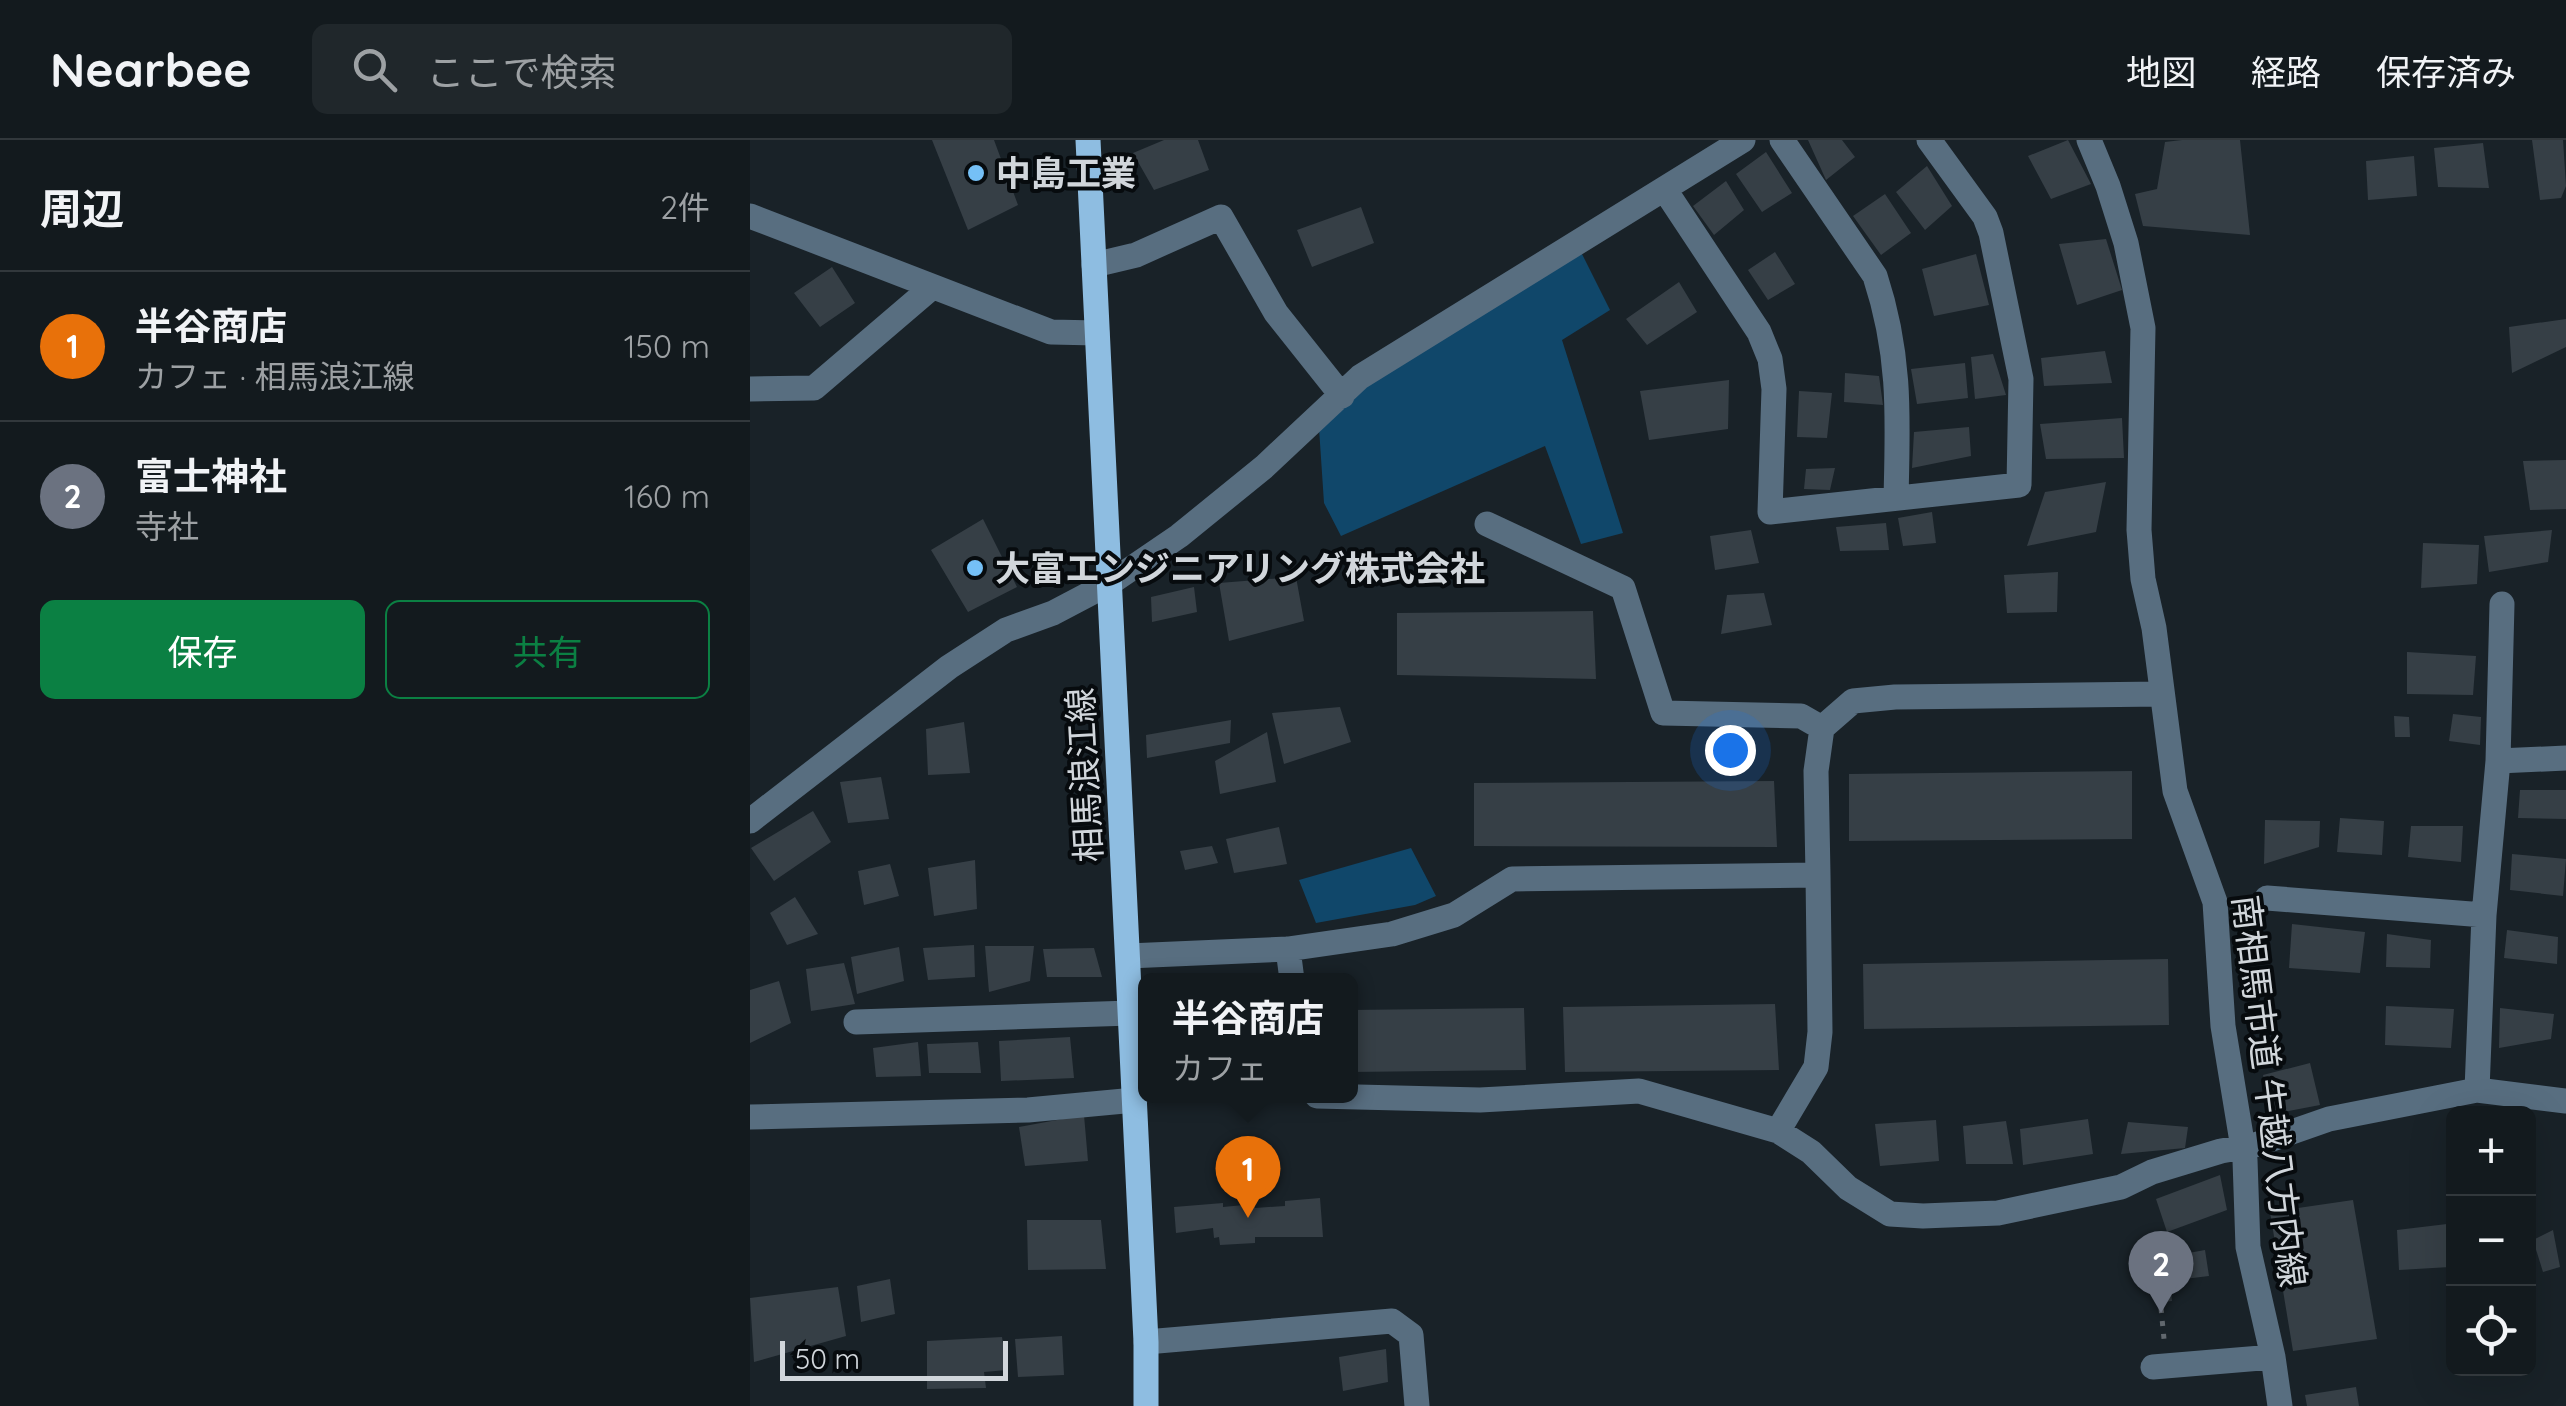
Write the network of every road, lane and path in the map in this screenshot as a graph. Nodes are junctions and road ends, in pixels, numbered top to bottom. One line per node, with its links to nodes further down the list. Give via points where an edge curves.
1 (1088, 140): 8 (main road, 相馬浪江線)
2 (1743, 140): 6 (street)
3 (1782, 140): 13 (street, via 1876,276 1898,382)
4 (1929, 140): 13 (street, via 1984,217 1996,251 2022,379 2019,485)
5 (2088, 140): 17 (street, 南相馬市道 牛越八方内線, via 2126,243 2143,328 2139,530)
6 (1665, 190): 12 (street, via 1360,377); 13 (street, via 1770,359 1770,512)
7 (750, 216): 9 (street)
8 (1094, 264): 10 (main road, 相馬浪江線); 12 (street, via 1136,255 1221,218 1276,314)
9 (931, 288): 10 (street, via 1051,332); 11 (street, via 814,388)
10 (1097, 334): 15 (main road, 相馬浪江線)
11 (750, 389)
12 (1342, 396): 15 (street, via 1180,536)
13 (1896, 498)
14 (1487, 524): 18 (street, via 1623,588 1663,712 1802,716)
15 (1110, 583): 21 (street, via 963,657); 26 (main road, 相馬浪江線)
16 (2502, 604): 20 (street)
17 (2162, 694): 18 (street, via 1872,698 1853,702); 36 (street, 南相馬市道 牛越八方内線, via 2175,790 2216,902 2223,1026)
18 (1822, 728): 22 (street)
19 (2566, 758): 20 (street)
20 (2498, 761): 24 (street)
21 (750, 821)
22 (1818, 874): 25 (street, via 1512,879 1454,915 1392,934); 35 (street, via 1816,1067)
23 (2267, 898): 24 (street)
24 (2484, 915): 30 (street)
25 (1288, 949): 26 (street); 27 (street)
26 (1128, 956): 28 (main road, 相馬浪江線)
27 (1291, 973)
28 (1130, 1013): 29 (street); 32 (main road, 相馬浪江線)
29 (856, 1022)
30 (2477, 1090): 33 (street); 36 (street, via 2329,1119)
31 (1358, 1097): 35 (street, via 1480,1100 1639,1091)
32 (1135, 1100): 34 (street, via 1028,1110); 37 (main road, 相馬浪江線)
33 (2566, 1100)
34 (750, 1116)
35 (1778, 1132): 36 (street, via 1890,1214 1923,1216 2057,1203)
36 (2243, 1148): 38 (street, 南相馬市道 牛越八方内線, via 2248,1247)
37 (1146, 1342): 40 (main road, 相馬浪江線); 41 (street, via 1392,1321 1411,1335)
38 (2273, 1357): 39 (street); 42 (street, 南相馬市道 牛越八方内線)
39 (2153, 1368)
40 (1146, 1406)
41 (1417, 1406)
42 (2280, 1406)

